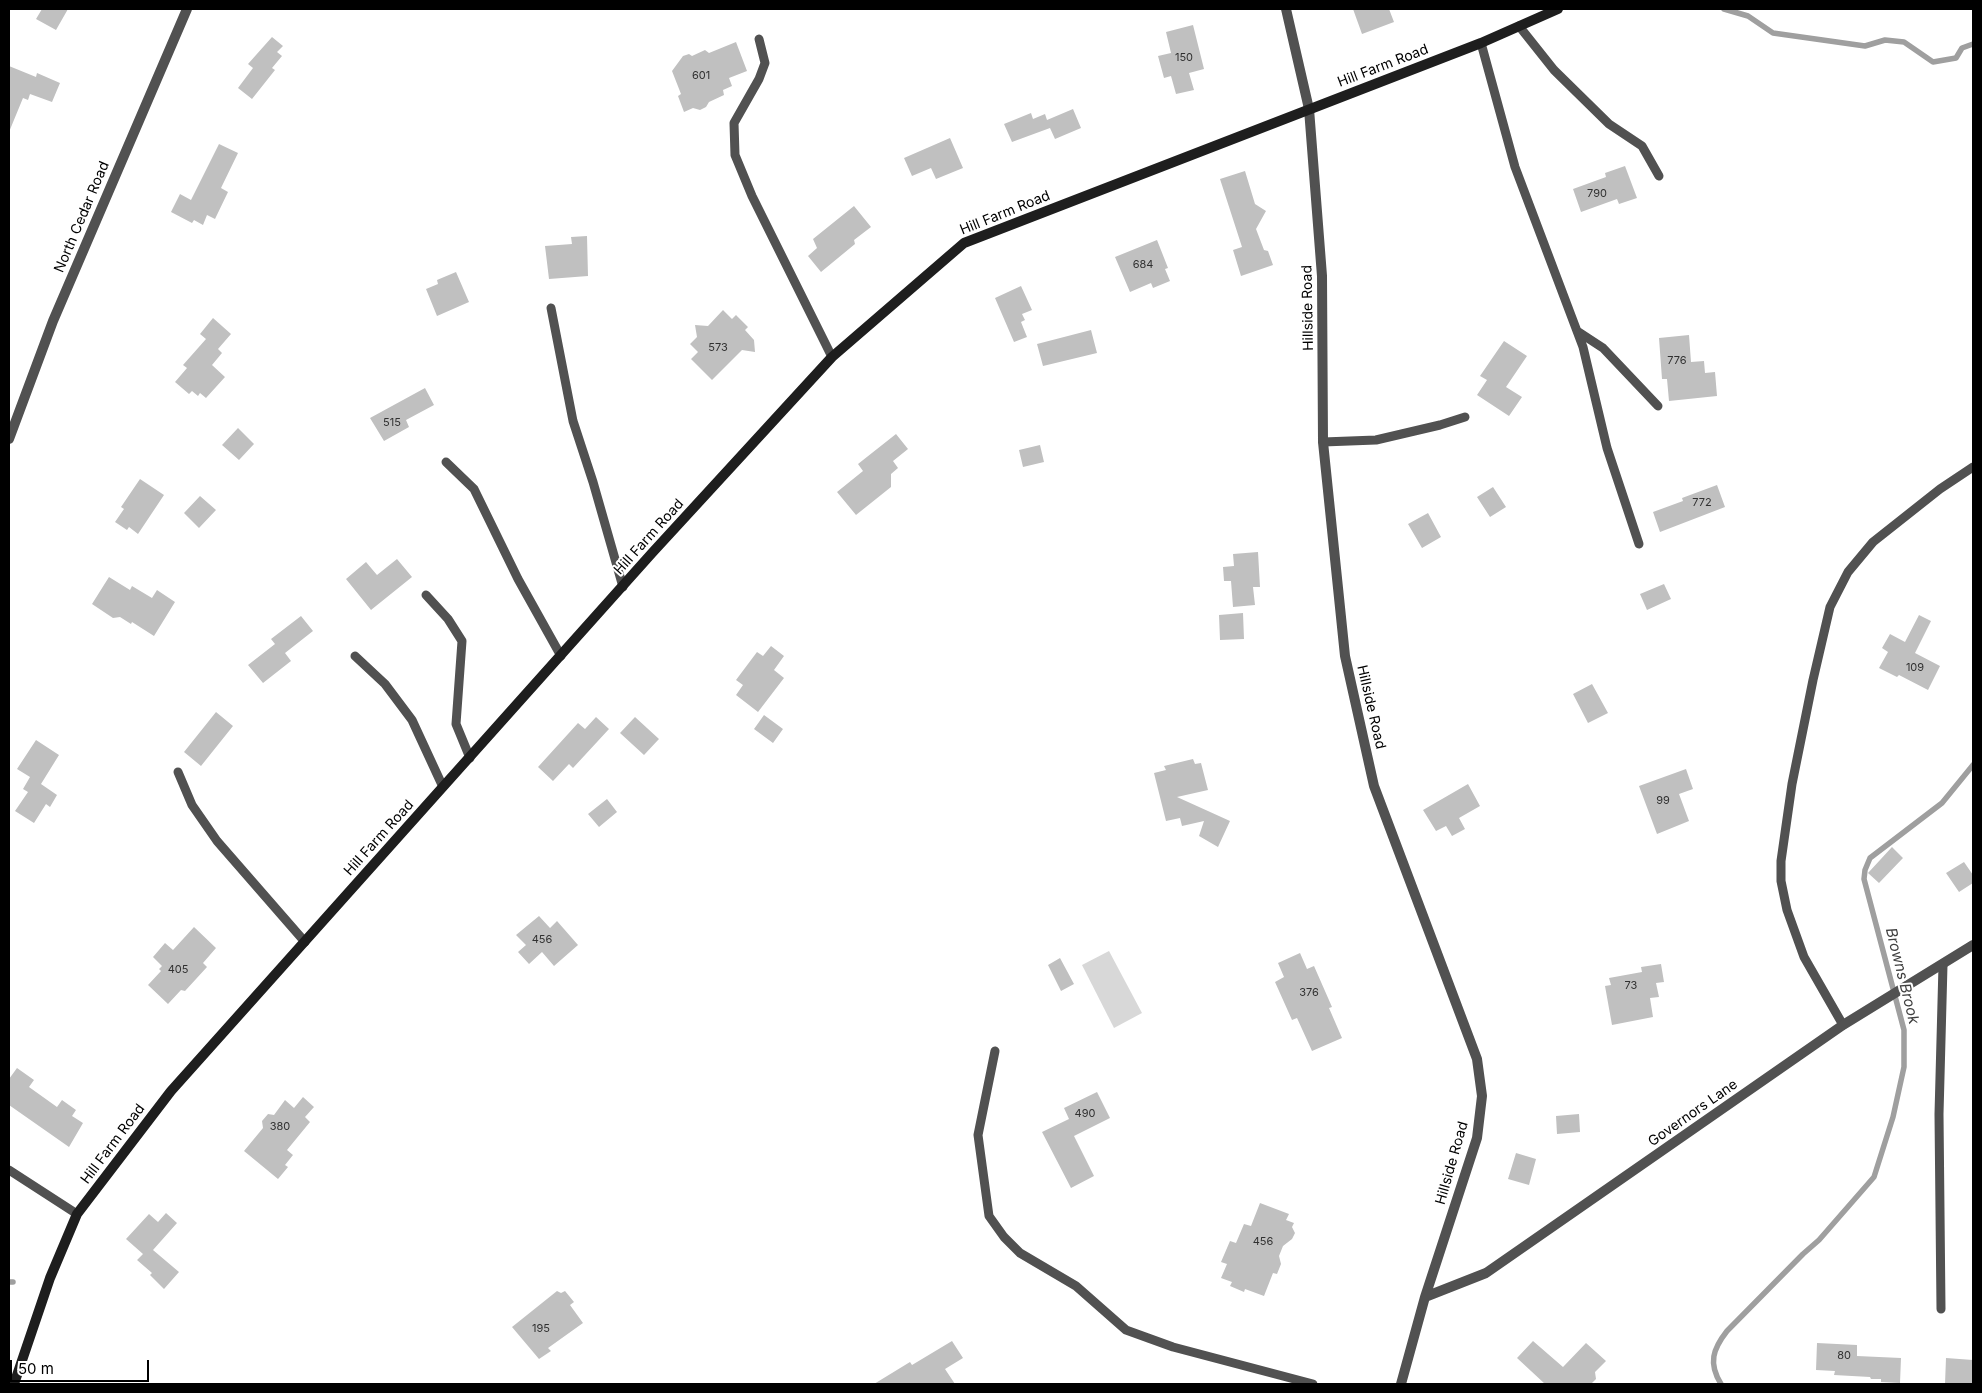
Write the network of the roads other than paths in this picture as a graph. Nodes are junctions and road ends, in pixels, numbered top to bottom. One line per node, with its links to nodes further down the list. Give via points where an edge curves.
1 (188, 9): 14 (street, North Cedar Road, via 53,321)
2 (1286, 9): 7 (street, Hillside Road)
3 (1558, 9): 4 (main road, Hill Farm Road)
4 (1519, 26): 6 (main road, Hill Farm Road); 8 (lane, via 1554,70 1610,124 1642,146)
5 (759, 39): 11 (lane, via 765,63 734,123 734,155)
6 (1481, 43): 7 (main road, Hill Farm Road); 10 (lane, via 1514,167)
7 (1309, 109): 11 (main road, Hill Farm Road, via 964,243); 15 (street, Hillside Road, via 1322,276)
8 (1659, 176)
9 (551, 308): 19 (lane, via 572,421)
10 (1577, 331): 12 (lane, via 1602,348); 18 (lane, via 1607,448)
11 (832, 357): 19 (main road, Hill Farm Road)
12 (1658, 406)
13 (1465, 417): 15 (lane, via 1376,440)
14 (9, 439)
15 (1323, 442): 33 (street, Hillside Road, via 1345,656 1374,786 1477,1059 1481,1087 1476,1138)
16 (446, 462): 22 (lane, via 474,489 518,579)
17 (1973, 467): 29 (lane, via 1873,542 1848,572 1830,607 1812,680 1792,784 1781,881 1787,910 1804,957)
18 (1639, 544)
19 (623, 587): 22 (main road, Hill Farm Road)
20 (426, 596): 23 (lane, via 448,619 462,641 456,724)
21 (355, 656): 25 (lane, via 385,684 412,720)
22 (561, 656): 23 (main road, Hill Farm Road)
23 (470, 758): 25 (main road, Hill Farm Road)
24 (178, 772): 26 (lane, via 192,805 217,841)
25 (443, 787): 26 (main road, Hill Farm Road)
26 (305, 942): 32 (main road, Hill Farm Road, via 171,1091)
27 (1973, 945): 28 (street, Governors Lane)
28 (1943, 965): 29 (street, Governors Lane); 34 (lane, via 1939,1114)
29 (1843, 1025): 33 (street, Governors Lane, via 1486,1273)
30 (994, 1051): 36 (lane, via 978,1135 989,1216 1004,1237 1020,1253 1076,1286 1126,1330)
31 (9, 1170): 32 (lane)
32 (77, 1214): 35 (main road, Hill Farm Road, via 50,1278)
33 (1425, 1297): 37 (street, Hillside Road)
34 (1941, 1309)
35 (14, 1384)
36 (1313, 1384)
37 (1401, 1384)

